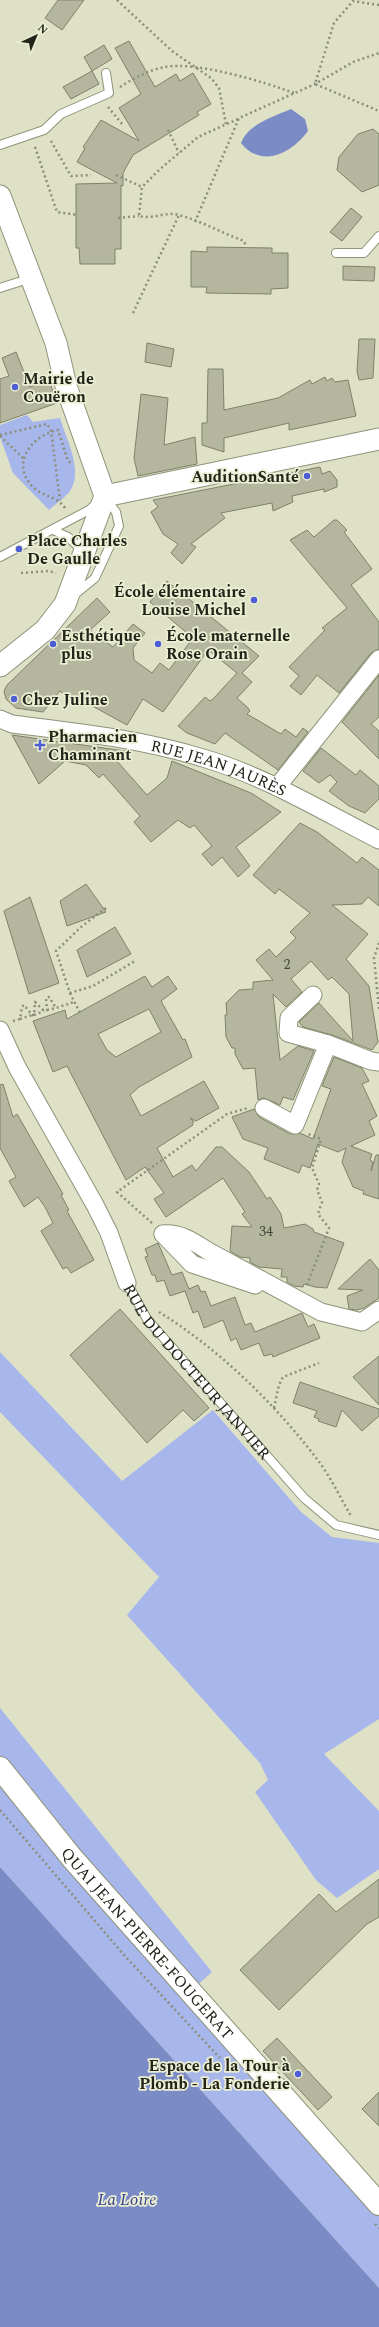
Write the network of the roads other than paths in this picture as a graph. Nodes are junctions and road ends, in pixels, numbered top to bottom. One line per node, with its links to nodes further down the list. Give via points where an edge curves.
1 (106, 73): 2 (lane, via 109,93 61,114 44,130)
2 (0, 145)
3 (0, 196): 6 (street)
4 (379, 236): 5 (lane, via 364,253)
5 (336, 253)
6 (32, 278): 7 (lane); 9 (street, via 56,343 66,386)
7 (0, 288)
8 (379, 439): 9 (street)
9 (105, 496): 10 (lane, via 89,510); 11 (street); 13 (lane, via 116,512 119,526 95,578)
10 (53, 530): 11 (lane, via 68,537); 12 (lane)
11 (85, 553): 13 (street)
12 (0, 557)
13 (64, 604): 15 (street, via 45,630)
14 (379, 659): 17 (street)
15 (0, 666)
16 (0, 719): 17 (street, RUE JEAN JAURÈS, via 12,724 136,741 204,758)
17 (277, 787): 18 (street, RUE JEAN JAURÈS)
18 (379, 840)
19 (313, 995): 21 (street, via 289,1018 288,1033)
20 (3, 1026): 25 (street, RUE DU DOCTEUR JANVIER, via 17,1067 109,1233)
21 (328, 1044): 22 (street); 23 (street, via 295,1125)
22 (379, 1062)
23 (264, 1108)
24 (163, 1234): 26 (street, via 192,1264 300,1300 321,1312 362,1322)
25 (127, 1283): 27 (lane, RUE DU DOCTEUR JANVIER, via 147,1319 304,1498 336,1525)
26 (379, 1310)
27 (379, 1535)
28 (0, 1768): 29 (main road, QUAI JEAN-PIERRE-FOUGERAT, via 72,1858)
29 (376, 2213)

